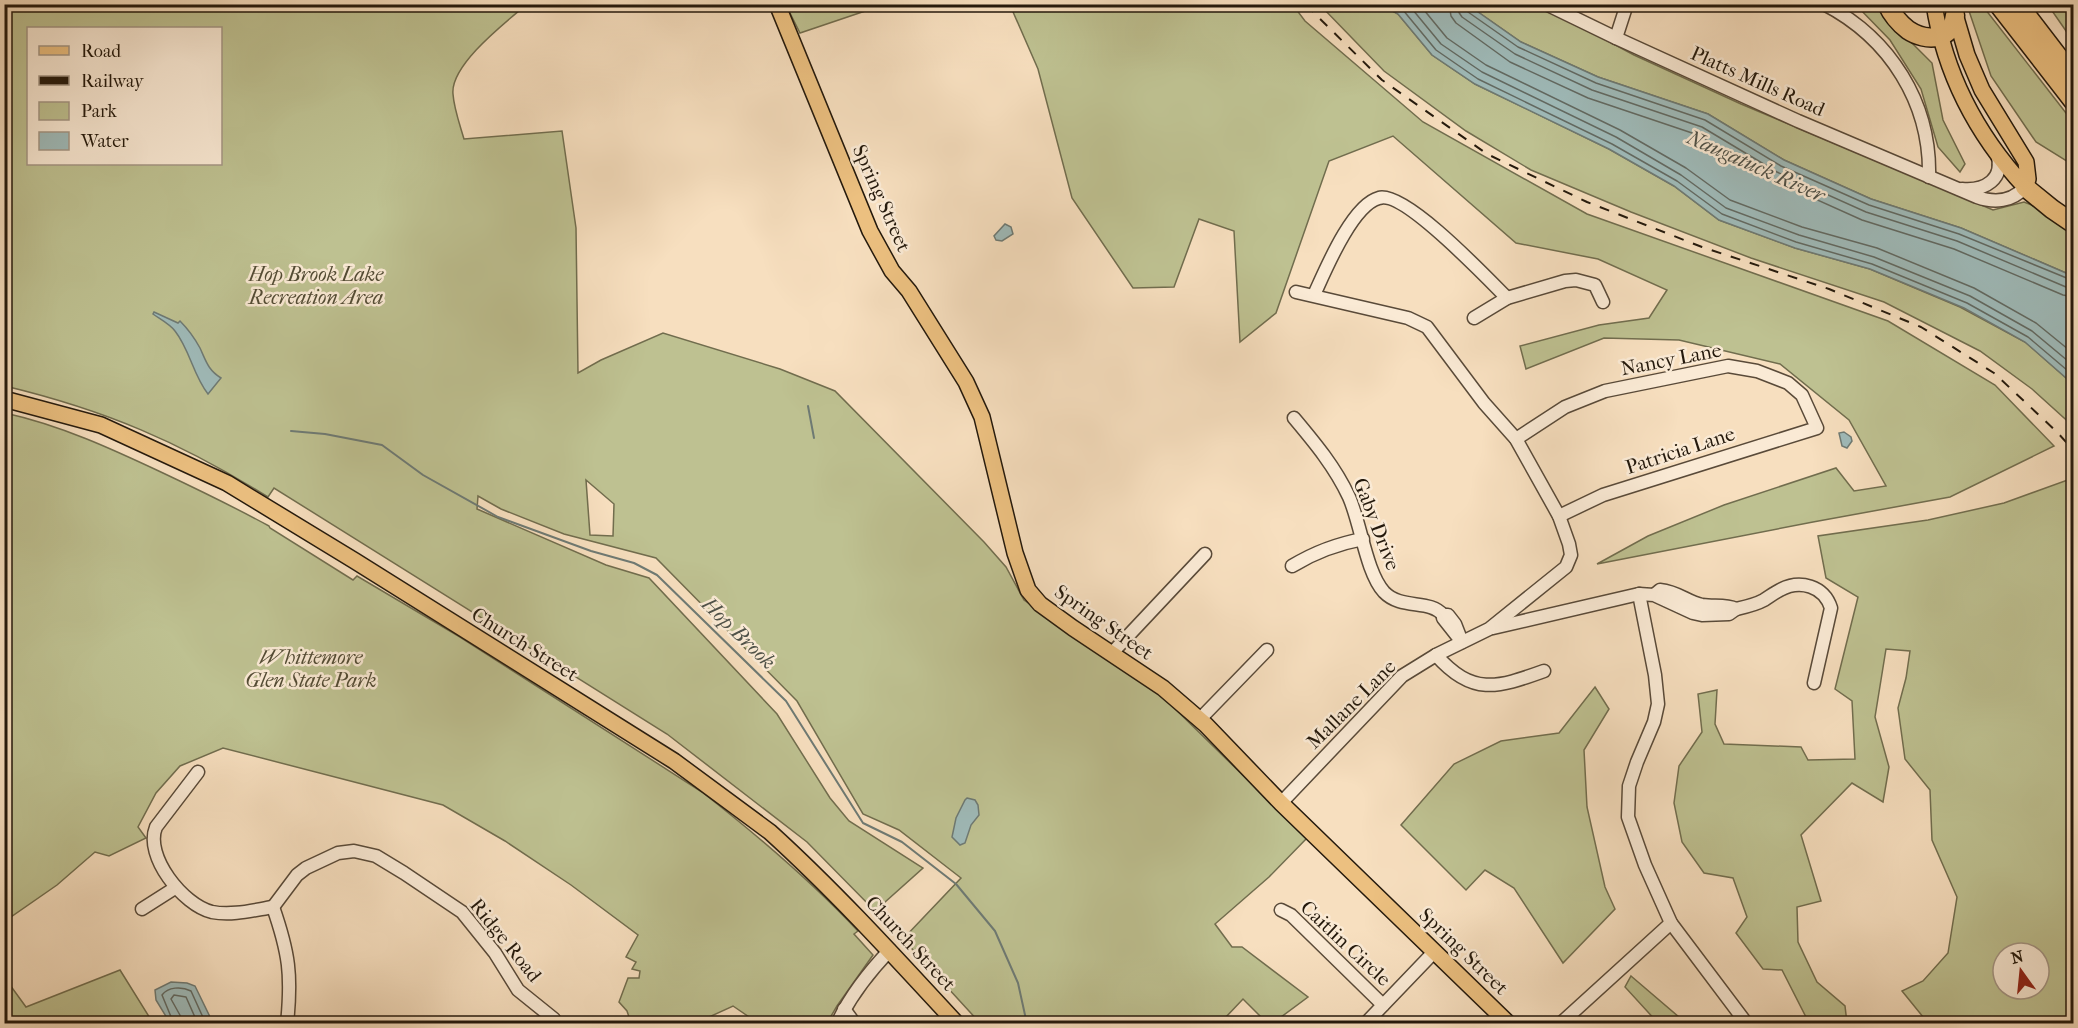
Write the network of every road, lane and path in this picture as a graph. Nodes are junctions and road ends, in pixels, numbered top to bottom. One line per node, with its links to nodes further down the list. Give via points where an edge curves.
1 (777, 4): 38 (main road, Spring Street, via 870,231 966,382 982,417 1015,553 1028,590 1040,604)
2 (1546, 4): 12 (street, Platts Mills Road)
3 (1628, 4): 12 (street)
4 (1824, 4): 17 (street, via 1865,31 1902,75 1922,120)
5 (1887, 4): 11 (highway, via 1910,31 1925,37)
6 (1934, 4): 11 (main road)
7 (1998, 4): 15 (highway)
8 (2018, 4): 14 (highway)
9 (2032, 4): 13 (highway)
10 (1954, 10): 11 (highway, via 1952,28); 18 (main road, via 1967,55 1990,108 2026,162)
11 (1940, 36): 16 (main road, via 1963,100)
12 (1616, 38): 17 (street, Platts Mills Road)
13 (2073, 69)
14 (2073, 77)
15 (2073, 102)
16 (1997, 154): 18 (main road); 19 (street, via 1998,173 1990,184 1974,190)
17 (1929, 177): 19 (street, Platts Mills Road)
18 (2025, 187): 19 (street, Platts Mills Road, via 2015,196 1994,201); 20 (highway)
19 (1957, 189)
20 (2073, 224)
21 (1296, 292): 22 (street, Mallane Lane)
22 (1314, 295): 23 (street, via 1350,224 1368,203 1381,197 1394,199 1435,228); 29 (street, Mallane Lane, via 1408,318 1426,327)
23 (1507, 298): 24 (street, via 1576,280 1595,285); 25 (street)
24 (1603, 302)
25 (1474, 318)
26 (4, 399): 50 (main road, Church Street, via 101,425 226,483 355,561 674,761 770,832)
27 (1294, 418): 31 (street, Gaby Drive, via 1339,478)
28 (1816, 428): 29 (street, Nancy Lane, via 1802,395 1788,383 1757,371 1728,366 1605,392 1565,406); 30 (street, Patricia Lane, via 1603,495)
29 (1516, 439): 30 (street, Mallane Lane)
30 (1559, 516): 35 (street, Mallane Lane, via 1571,555 1566,567)
31 (1363, 538): 33 (street, via 1326,547); 36 (street, Gaby Drive, via 1373,574 1384,592 1398,601 1435,608 1448,615)
32 (1205, 554): 38 (street)
33 (1292, 566)
34 (1639, 594): 35 (street, Mallane Lane); 41 (street, Mallane Lane, via 1654,595 1693,613 1729,614 1763,601 1782,588 1813,587 1828,597 1831,608); 49 (street, via 1658,704 1629,786 1628,816)
35 (1489, 629): 36 (street, Mallane Lane)
36 (1462, 642): 39 (street, Mallane Lane)
37 (1267, 650): 42 (street)
38 (1112, 653): 42 (main road, Spring Street)
39 (1436, 655): 40 (street, via 1451,672 1472,684 1495,685); 44 (street, Mallane Lane, via 1402,676)
40 (1544, 671)
41 (1814, 682)
42 (1200, 719): 44 (main road, Spring Street)
43 (198, 772): 45 (street, via 152,836 155,852)
44 (1281, 803): 51 (main road, Spring Street)
45 (175, 888): 46 (street, via 203,909 214,912); 47 (street)
46 (273, 907): 54 (street, Ridge Road, via 306,868 338,853 354,851 376,856 462,912 518,990); 55 (street, via 288,955)
47 (142, 909)
48 (1281, 910): 52 (street, Caitlin Circle, via 1291,915)
49 (1671, 924): 61 (street); 62 (street)
50 (890, 950): 53 (street); 58 (main road, Church Street)
51 (1434, 952): 52 (street); 60 (main road, Spring Street)
52 (1383, 1005): 59 (street)
53 (844, 1009): 56 (street); 57 (street)
54 (555, 1021)
55 (287, 1023)
56 (837, 1023)
57 (855, 1023)
58 (957, 1023)
59 (1365, 1023)
60 (1509, 1023)
61 (1560, 1023)
62 (1747, 1023)

